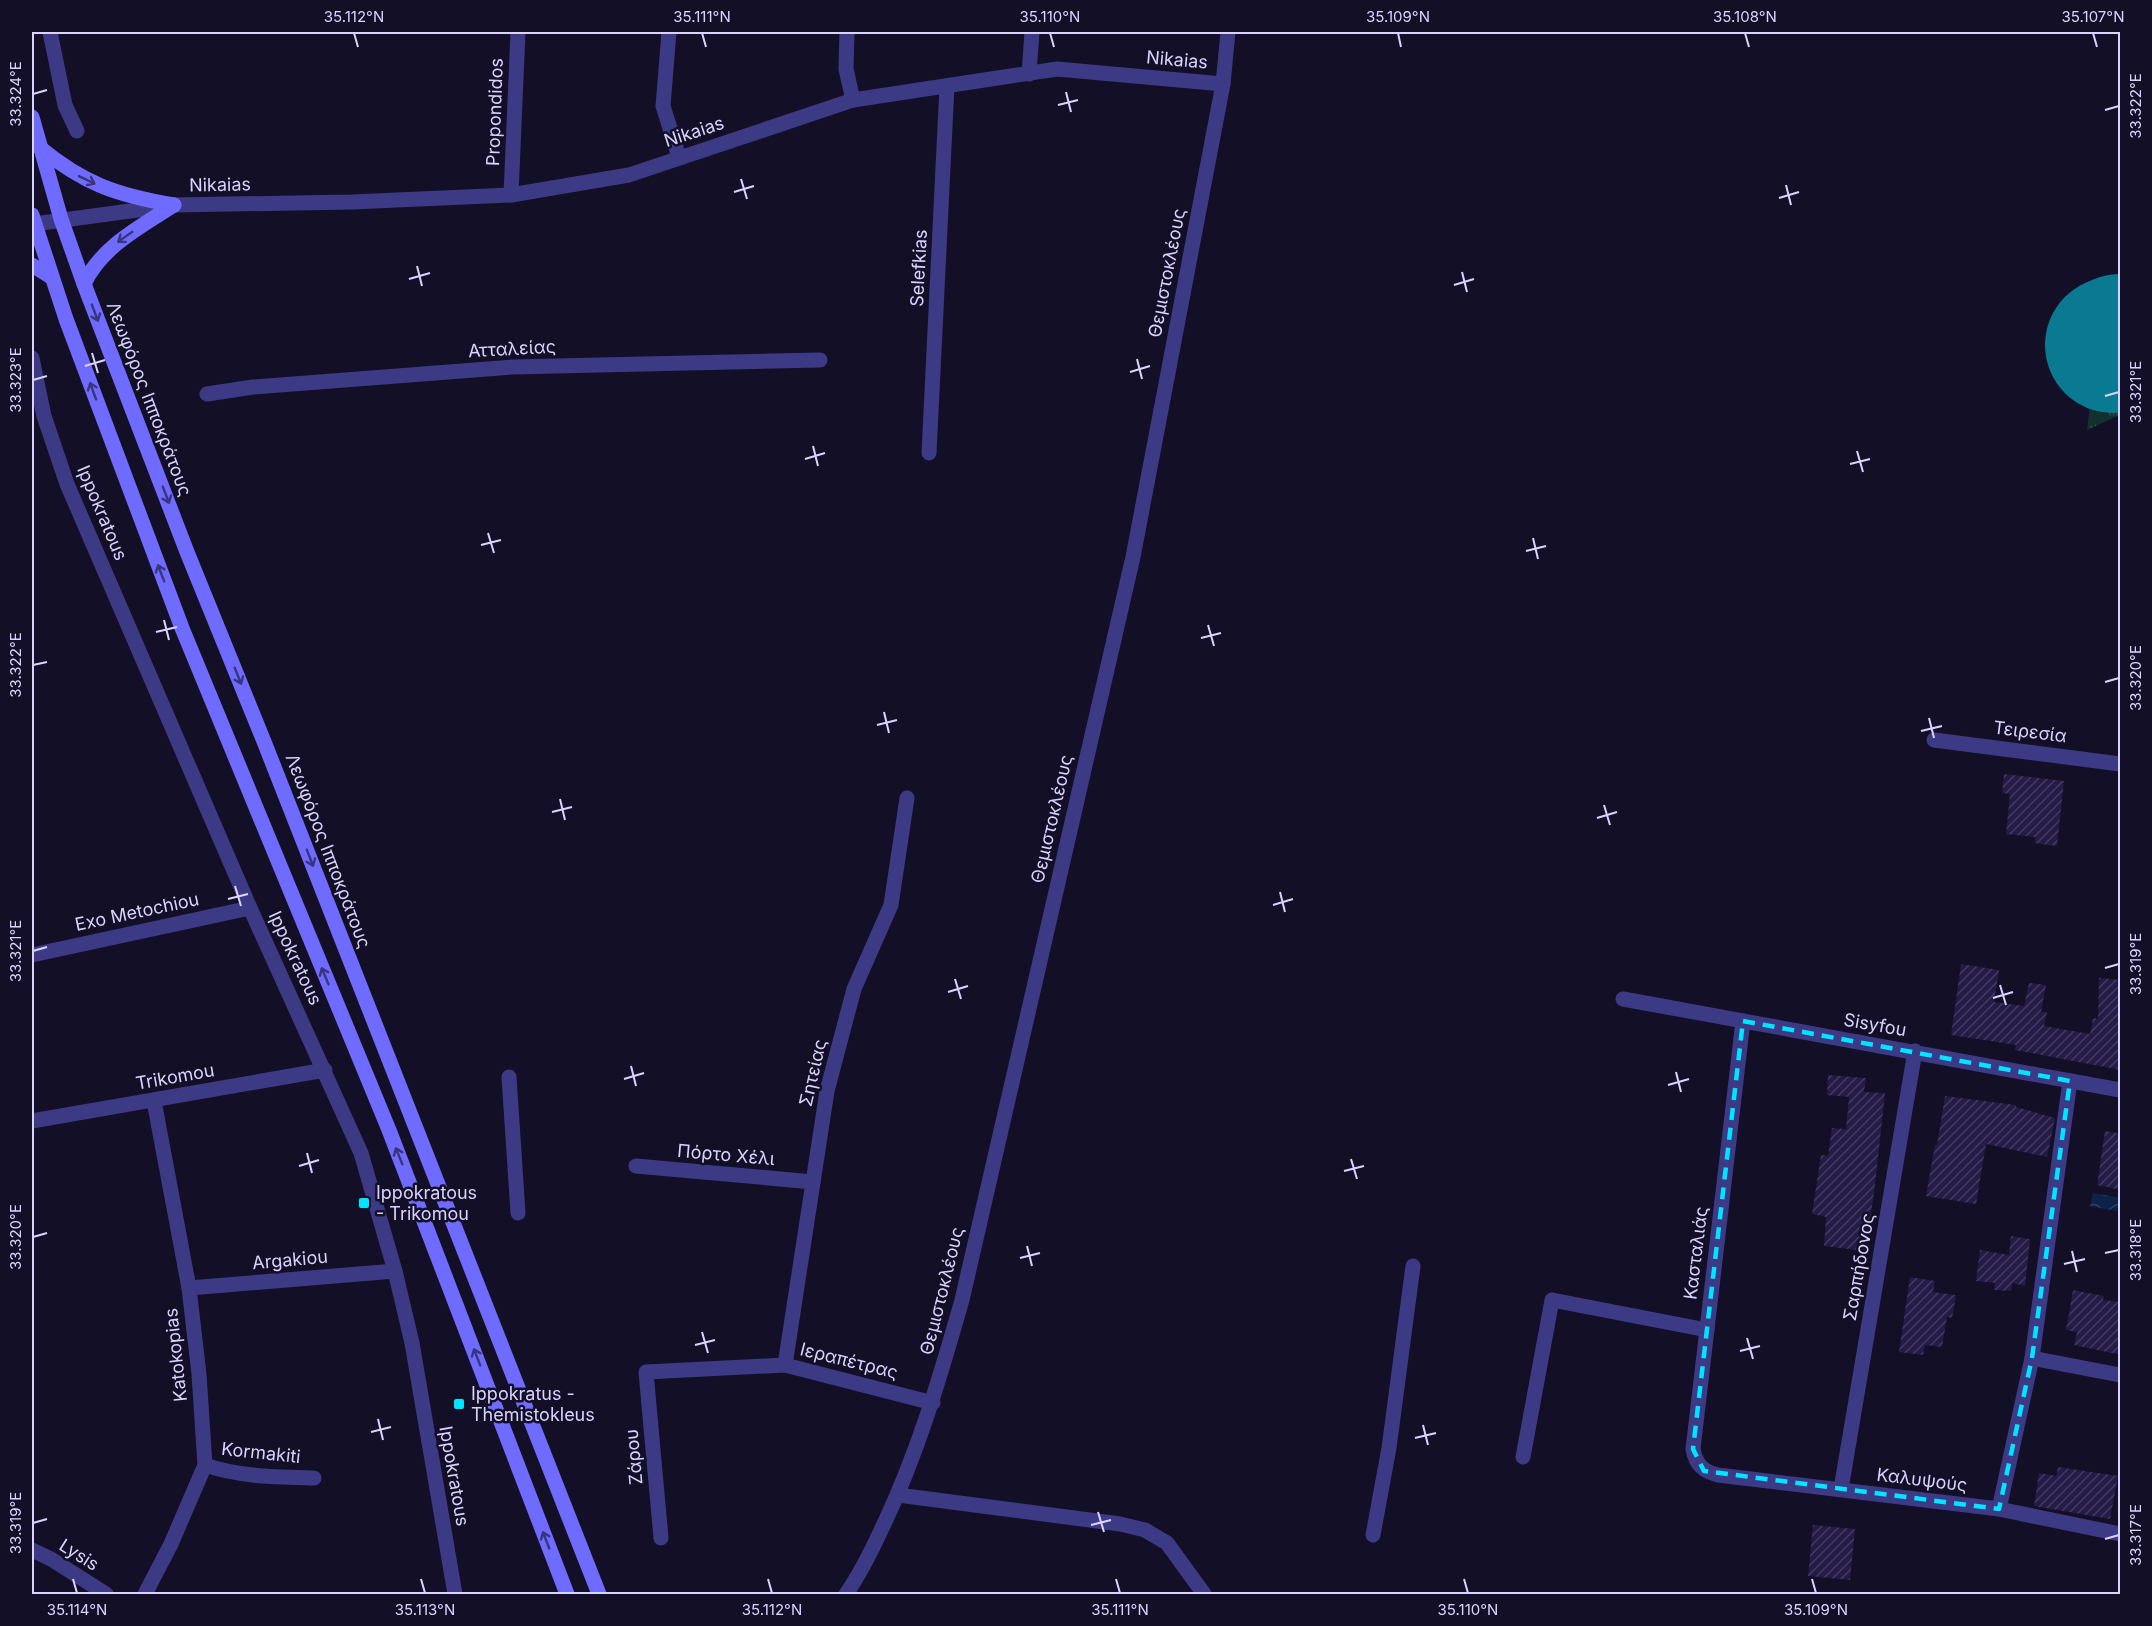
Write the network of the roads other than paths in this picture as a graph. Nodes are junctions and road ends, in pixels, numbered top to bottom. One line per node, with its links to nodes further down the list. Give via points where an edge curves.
1 (50, 32): 12 (street, via 65,105)
2 (518, 32): 15 (street, Propondidos)
3 (669, 32): 14 (street, via 663,106)
4 (848, 32): 10 (street, via 846,69)
5 (1032, 32): 7 (street)
6 (1228, 32): 8 (street, Θεμιστοκλέους)
7 (1029, 74): 8 (street, Nikaias, via 1057,69); 9 (street, Nikaias)
8 (1223, 84): 52 (street, Θεμιστοκλέους, via 1132,557 962,1300)
9 (948, 86): 10 (street, Nikaias); 26 (street, Selefkias)
10 (853, 100): 14 (street, Nikaias)
11 (32, 117): 13 (main road, Λεωφόρος Ιπποκράτους)
12 (77, 131)
13 (39, 147): 16 (main road, one-way to 16, via 86,181 132,198); 18 (main road, Λεωφόρος Ιπποκράτους)
14 (679, 157): 15 (street, Nikaias, via 629,175)
15 (511, 195): 16 (street, Nikaias)
16 (174, 205): 18 (street, Nikaias); 21 (main road, one-way to 21, via 118,242 90,271)
17 (33, 219): 18 (street, Nikaias); 20 (main road)
18 (61, 219): 21 (main road, Λεωφόρος Ιπποκράτους)
19 (32, 265): 20 (main road)
20 (51, 277): 67 (main road, one-way to 20, via 402,1162 182,628)
21 (84, 285): 68 (main road, Λεωφόρος Ιπποκράτους, one-way to 68)
22 (32, 358): 25 (street, Ippokratous)
23 (820, 360): 24 (street, Ατταλείας, via 512,367)
24 (207, 394)
25 (38, 416): 30 (street, Ippokratous)
26 (928, 453)
27 (1934, 740): 28 (street, Τειρεσία)
28 (2121, 764)
29 (907, 798): 42 (street, Σητείας, via 891,905 854,989 827,1091)
30 (250, 908): 31 (street, Exo Metochiou); 35 (street, Ippokratous)
31 (32, 955)
32 (1623, 999): 33 (street, Sisyfou)
33 (1743, 1022): 34 (street, Sisyfou); 47 (street, Κασταλιάς)
34 (1915, 1051): 37 (street, Sisyfou); 57 (street, Σαρπήδονος)
35 (325, 1070): 39 (street, Trikomou); 45 (street, Ippokratous, via 360,1153)
36 (509, 1077): 43 (street)
37 (2070, 1082): 38 (street, Sisyfou); 48 (street)
38 (2121, 1090)
39 (154, 1101): 40 (street, Trikomou); 46 (street, Katokopias)
40 (32, 1121)
41 (636, 1166): 42 (street, Πόρτο Χέλι)
42 (813, 1182): 49 (street, Σητείας)
43 (518, 1213)
44 (1413, 1266): 61 (street, via 1389,1448)
45 (395, 1271): 46 (street, Argakiou); 66 (street, Ippokratous, via 412,1343)
46 (189, 1288): 54 (street, Katokopias)
47 (1707, 1330): 53 (street, via 1552,1300); 55 (street, Κασταλιάς, via 1693,1449 1695,1461 1704,1471)
48 (2032, 1359): 51 (street); 59 (street)
49 (785, 1365): 50 (street, Ιεραπέτρας); 52 (street, Ιεραπέτρας)
50 (646, 1372): 62 (street, Ζάρου)
51 (2121, 1375)
52 (933, 1403): 58 (street, Θεμιστοκλέους)
53 (1523, 1457)
54 (205, 1465): 56 (street, Kormakiti, via 250,1475); 65 (street, Katokopias)
55 (1718, 1475): 57 (street, Καλυψούς)
56 (314, 1478)
57 (1841, 1489): 59 (street, Καλυψούς)
58 (898, 1495): 69 (street, Θεμιστοκλέους, via 861,1573); 70 (street, via 1145,1530 1167,1543)
59 (1999, 1509): 60 (street, Καλυψούς)
60 (2121, 1534)
61 (1373, 1535)
62 (661, 1538)
63 (32, 1550): 64 (street, Lysis)
64 (106, 1594)
65 (145, 1594)
66 (455, 1594)
67 (567, 1594)
68 (599, 1594)
69 (846, 1594)
70 (1204, 1594)

